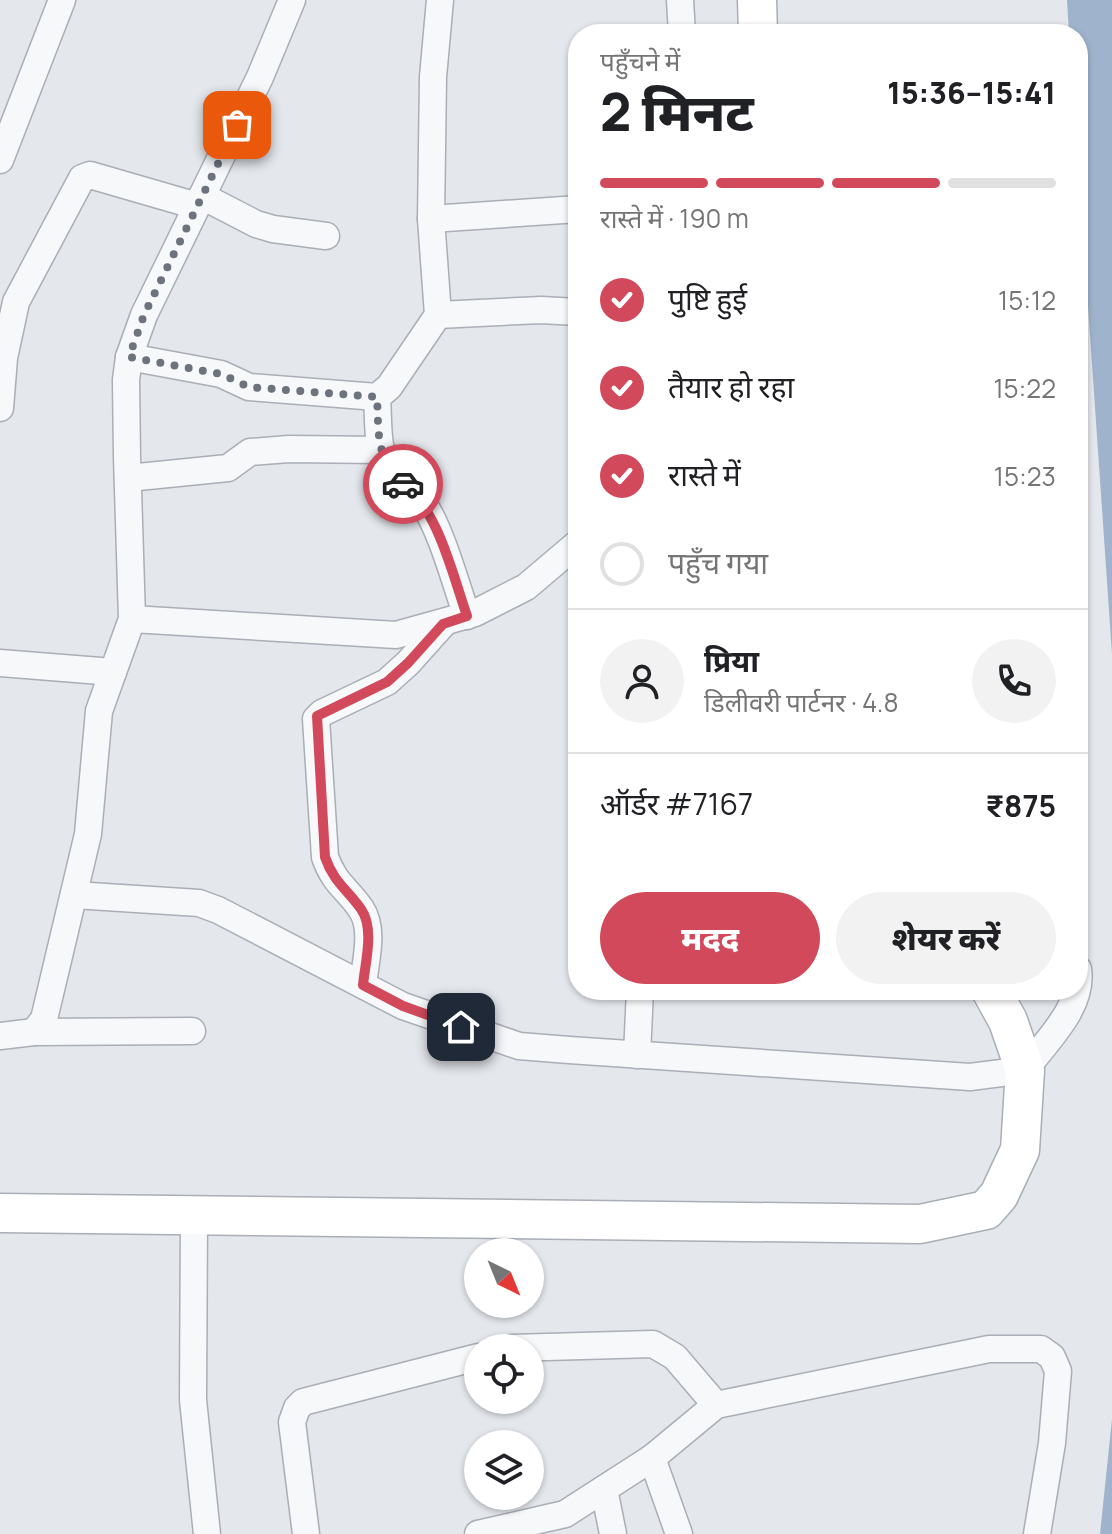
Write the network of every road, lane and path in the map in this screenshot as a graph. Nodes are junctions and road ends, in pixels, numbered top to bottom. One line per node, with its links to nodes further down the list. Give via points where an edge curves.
1 (62, 0): 8 (street)
2 (292, 0): 9 (street)
3 (440, 0): 11 (street)
4 (680, 0): 6 (street)
5 (757, 0): 7 (main road)
6 (681, 24)
7 (758, 24)
8 (0, 160)
9 (200, 201): 12 (street, via 273,229); 15 (street); 17 (street, via 90,175 82,178 16,302)
10 (568, 210): 11 (street)
11 (431, 219): 14 (street)
12 (326, 236)
13 (568, 311): 14 (street)
14 (438, 315): 16 (street)
15 (129, 357): 16 (street, via 221,374 249,387); 19 (street)
16 (377, 397): 18 (street)
17 (0, 408)
18 (381, 450): 19 (street, via 250,452 228,468); 22 (street, via 390,472 422,500 436,531)
19 (128, 478): 21 (street)
20 (568, 551): 22 (street, via 526,587)
21 (132, 619): 22 (street, via 396,635); 24 (street)
22 (455, 620): 26 (street, via 387,682 316,719 325,857 334,878 362,910 369,931)
23 (0, 663): 24 (street)
24 (113, 672): 25 (street, via 99,711 88,834)
25 (74, 895): 26 (street, via 199,903); 31 (street, via 44,1019)
26 (363, 985): 33 (street, via 431,1018 519,1046)
27 (640, 1000): 33 (street)
28 (996, 1000): 34 (main road)
29 (1075, 1000): 34 (street)
30 (192, 1031): 31 (street)
31 (34, 1032): 32 (street)
32 (0, 1036)
33 (637, 1055): 34 (street, via 970,1077)
34 (1025, 1070): 36 (main road, via 1020,1150 999,1195 986,1210 920,1224)
35 (0, 1213): 36 (main road)
36 (194, 1215): 42 (street, via 193,1400)
37 (544, 1347): 39 (street, via 653,1344 675,1357)
38 (464, 1361): 43 (street, via 303,1402 297,1408 292,1422)
39 (716, 1405): 40 (street); 47 (street, via 989,1349 1041,1349 1058,1371)
40 (652, 1458): 41 (street); 46 (street)
41 (604, 1489): 44 (street, via 565,1514); 45 (street)
42 (207, 1534)
43 (306, 1534)
44 (478, 1534)
45 (613, 1534)
46 (679, 1534)
47 (1037, 1534)

